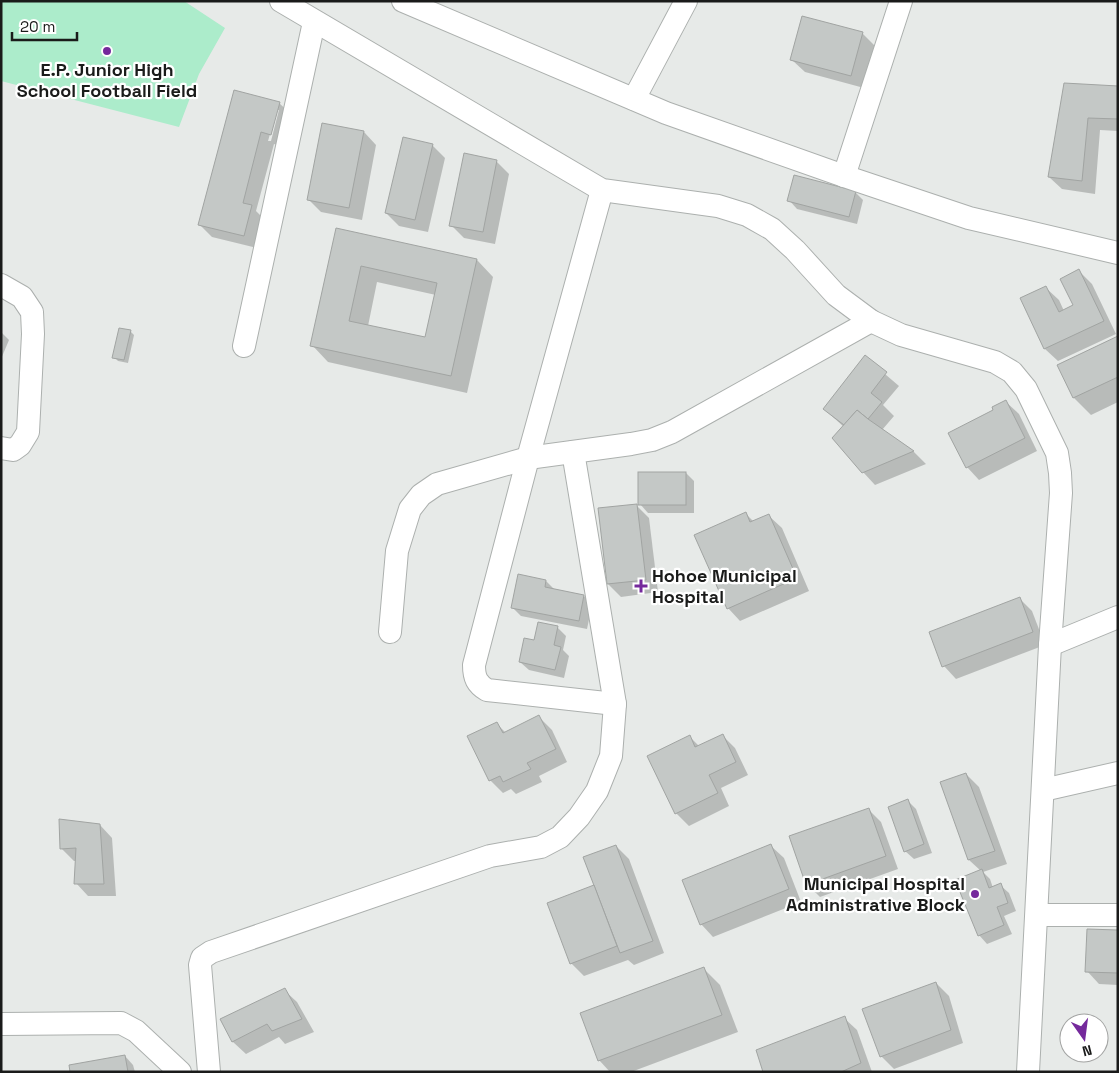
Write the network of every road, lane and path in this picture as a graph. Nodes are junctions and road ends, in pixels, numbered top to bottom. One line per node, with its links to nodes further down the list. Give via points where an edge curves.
1 (281, 1): 5 (street)
2 (403, 1): 6 (street)
3 (686, 1): 6 (street)
4 (902, 1): 7 (street)
5 (314, 22): 8 (street); 12 (street)
6 (634, 99): 7 (street)
7 (844, 176): 9 (street, via 969,218)
8 (602, 190): 11 (street, via 718,206 747,215 772,229 836,295); 15 (street)
9 (1118, 254)
10 (1, 285): 13 (street, via 22,297 32,312 33,334 28,432 13,450)
11 (871, 321): 14 (street, via 672,432 645,441); 18 (street, via 901,335 995,362 1012,372 1026,389 1057,453 1060,472)
12 (244, 346)
13 (1, 448)
14 (573, 452): 15 (street); 19 (street)
15 (528, 458): 17 (street, via 437,484 421,495 410,509 397,551); 19 (street, via 476,656 474,675 478,685 488,690)
16 (1118, 617): 18 (street)
17 (390, 632)
18 (1050, 645): 21 (street)
19 (615, 704): 26 (street, via 611,756 597,791 560,837 541,847 490,856 210,952 202,958)
20 (1118, 773): 21 (street)
21 (1043, 790): 22 (street)
22 (1037, 915): 23 (street); 27 (street)
23 (1118, 915)
24 (1, 1024): 25 (street, via 121,1023 136,1031)
25 (180, 1072)
26 (209, 1072)
27 (1028, 1072)

